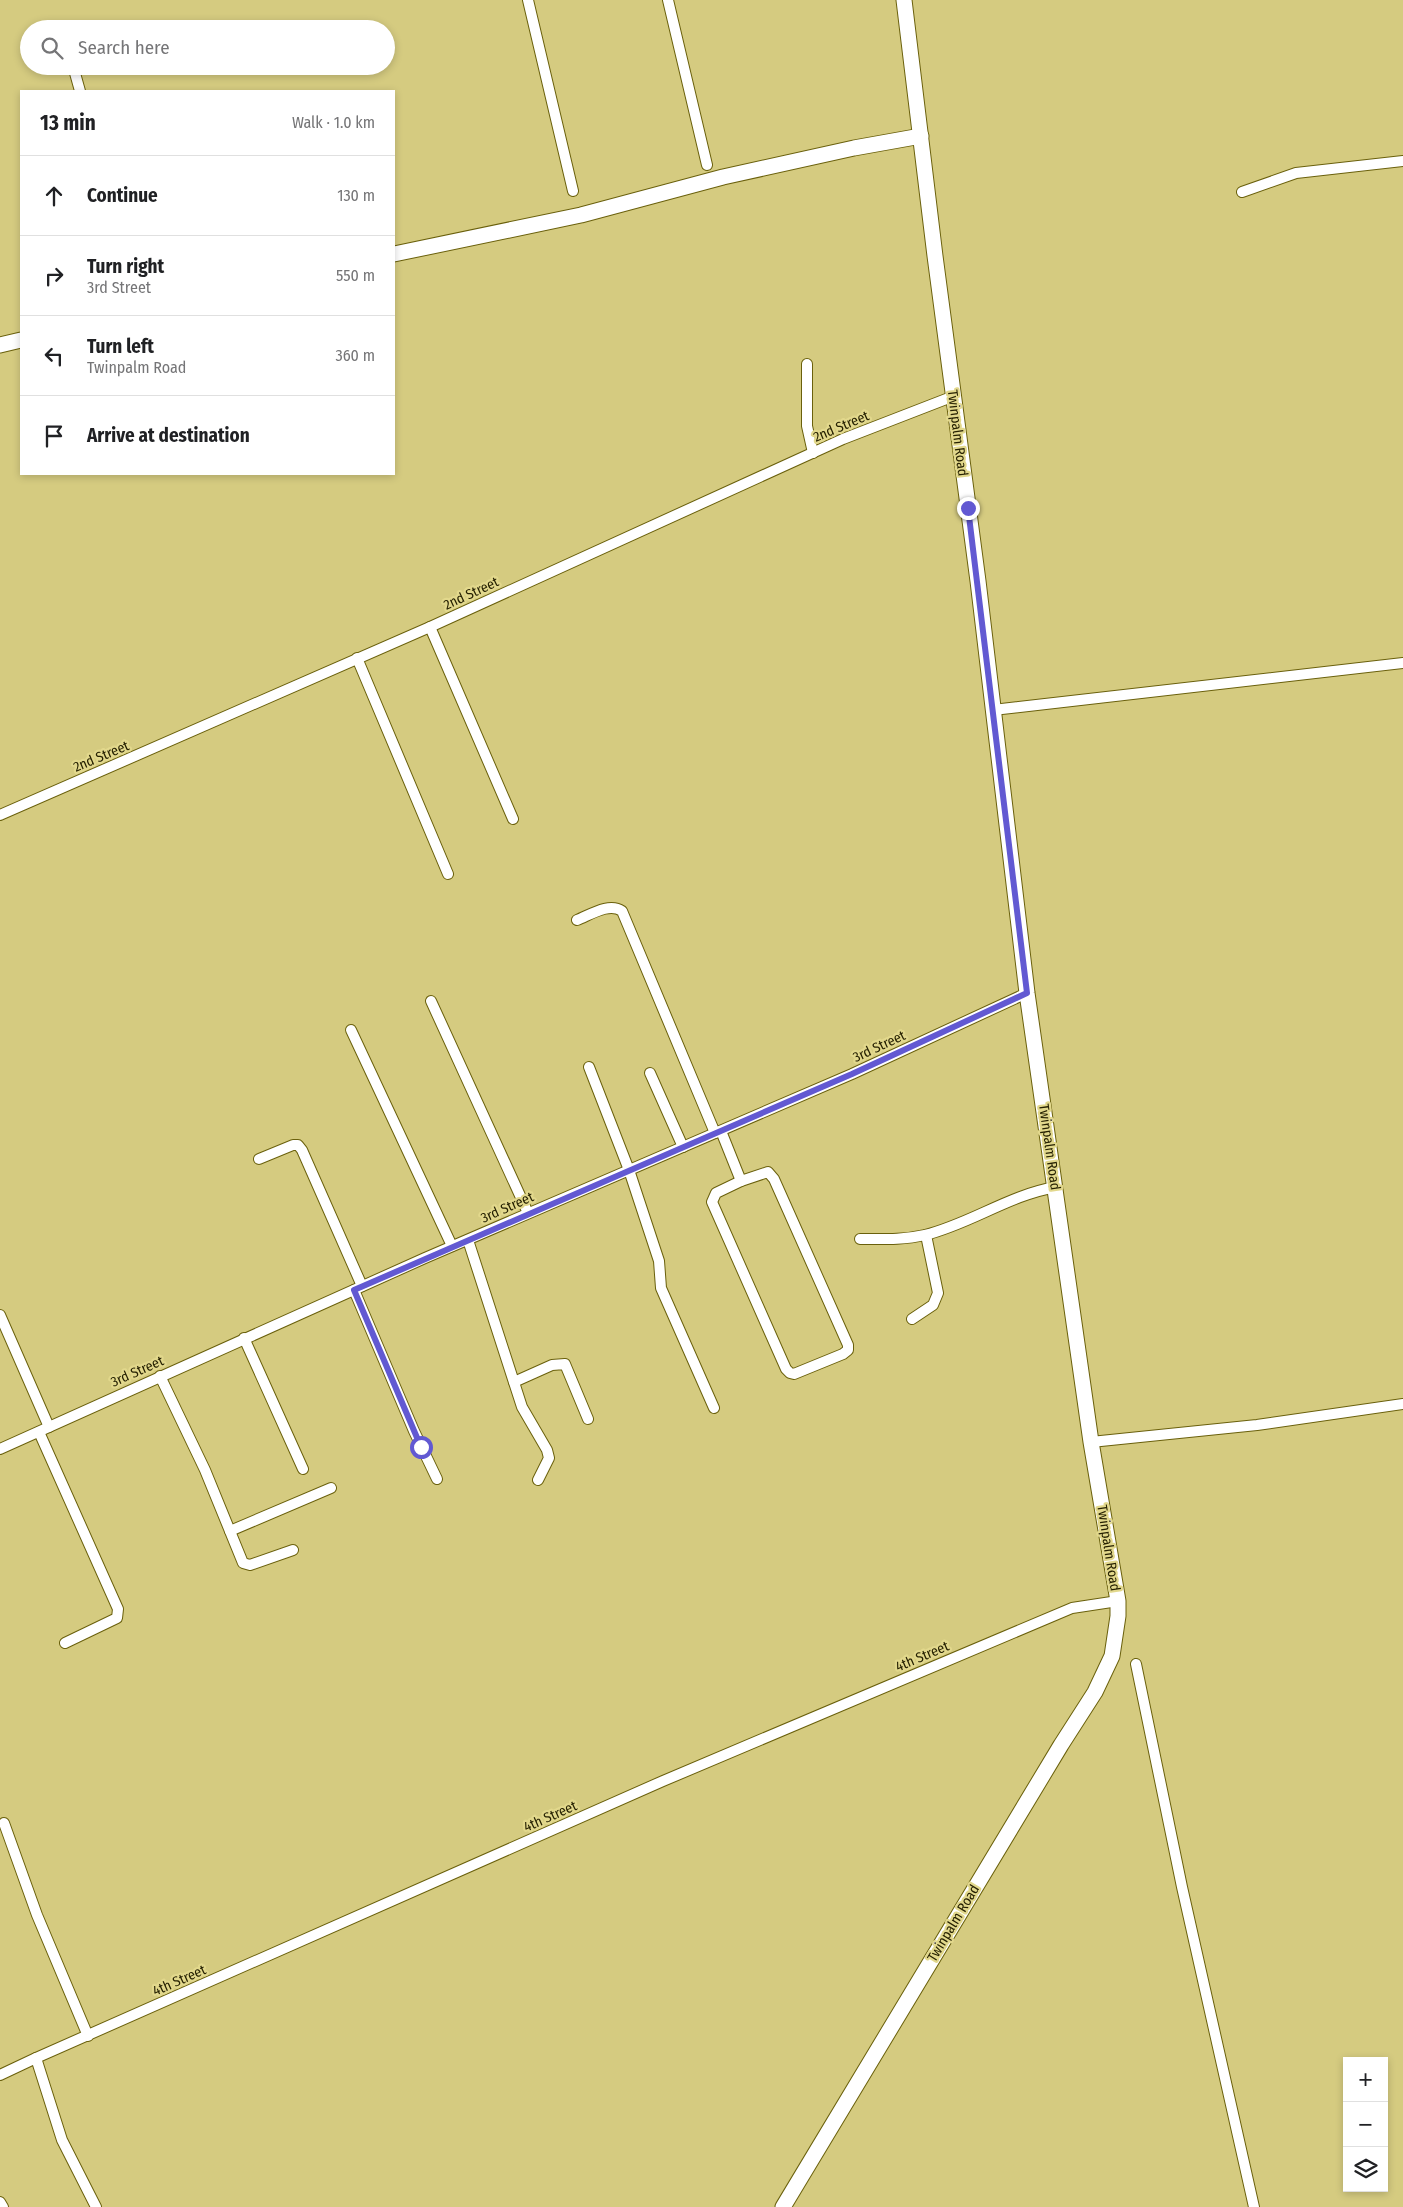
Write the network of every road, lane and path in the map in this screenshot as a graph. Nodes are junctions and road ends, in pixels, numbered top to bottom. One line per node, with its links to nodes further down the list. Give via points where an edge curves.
1 (528, 0): 9 (street)
2 (668, 0): 8 (street)
3 (904, 0): 6 (main road, Twinpalm Road)
4 (76, 75): 5 (street)
5 (80, 90)
6 (921, 136): 11 (main road, via 723,176 581,215); 15 (main road, Twinpalm Road)
7 (1403, 161): 10 (street, via 1296,173)
8 (707, 165)
9 (572, 191)
10 (1242, 192)
11 (395, 254)
12 (20, 340): 13 (main road)
13 (0, 345)
14 (807, 364): 16 (street, via 807,426)
15 (954, 396): 16 (street, 2nd Street); 20 (main road, Twinpalm Road)
16 (813, 453): 17 (street, 2nd Street)
17 (430, 627): 18 (street, 2nd Street); 22 (street)
18 (357, 658): 21 (street, 2nd Street); 23 (street)
19 (1403, 663): 20 (street)
20 (993, 710): 25 (main road, Twinpalm Road)
21 (0, 815)
22 (513, 819)
23 (448, 874)
24 (577, 920): 30 (street, via 605,908 617,908 622,912)
25 (1027, 993): 30 (street, 3rd Street); 35 (main road, Twinpalm Road)
26 (431, 1001): 36 (street)
27 (351, 1030): 40 (street)
28 (589, 1067): 33 (street)
29 (650, 1073): 31 (street)
30 (718, 1132): 31 (street, 3rd Street); 34 (street)
31 (683, 1147): 33 (street, 3rd Street)
32 (259, 1159): 41 (street, via 293,1145 302,1150)
33 (629, 1170): 36 (street, 3rd Street); 48 (street, via 659,1261 661,1288)
34 (741, 1181): 34 (street, via 716,1192 712,1202 786,1369 794,1374 843,1354 848,1345 772,1175 761,1173)
35 (1056, 1187): 37 (street, via 1034,1191); 52 (main road, Twinpalm Road)
36 (528, 1213): 39 (street, 3rd Street)
37 (926, 1234): 38 (street, via 903,1240); 43 (street, via 938,1293 933,1305)
38 (860, 1239)
39 (468, 1240): 40 (street, 3rd Street); 46 (street)
40 (452, 1246): 41 (street, 3rd Street)
41 (358, 1288): 44 (street, 3rd Street); 55 (street, via 414,1431)
42 (0, 1315): 50 (street)
43 (912, 1319)
44 (244, 1338): 45 (street, 3rd Street); 54 (street)
45 (160, 1376): 50 (street, 3rd Street); 58 (street)
46 (514, 1382): 49 (street, via 552,1365 565,1364); 56 (street, via 522,1407 549,1458)
47 (1403, 1404): 52 (street, via 1257,1425)
48 (714, 1408)
49 (588, 1419)
50 (49, 1427): 51 (street, 3rd Street)
51 (39, 1432): 53 (street, 3rd Street); 61 (street, via 118,1609 117,1618)
52 (1091, 1442): 60 (main road, Twinpalm Road)
53 (0, 1449)
54 (303, 1470)
55 (437, 1479)
56 (538, 1480)
57 (331, 1488): 58 (street)
58 (230, 1531): 59 (street, via 246,1566)
59 (293, 1550)
60 (1118, 1600): 64 (street, 4th Street, via 1072,1608 998,1638 662,1781); 70 (main road, Twinpalm Road, via 1112,1656 1095,1692)
61 (65, 1643)
62 (1136, 1664): 71 (street)
63 (4, 1822): 64 (street, via 37,1915)
64 (88, 2036): 65 (street, 4th Street)
65 (36, 2058): 66 (street, 4th Street); 69 (street, via 62,2140)
66 (0, 2076)
67 (0, 2202): 68 (street)
68 (3, 2207)
69 (96, 2207)
70 (782, 2207)
71 (1254, 2207)

